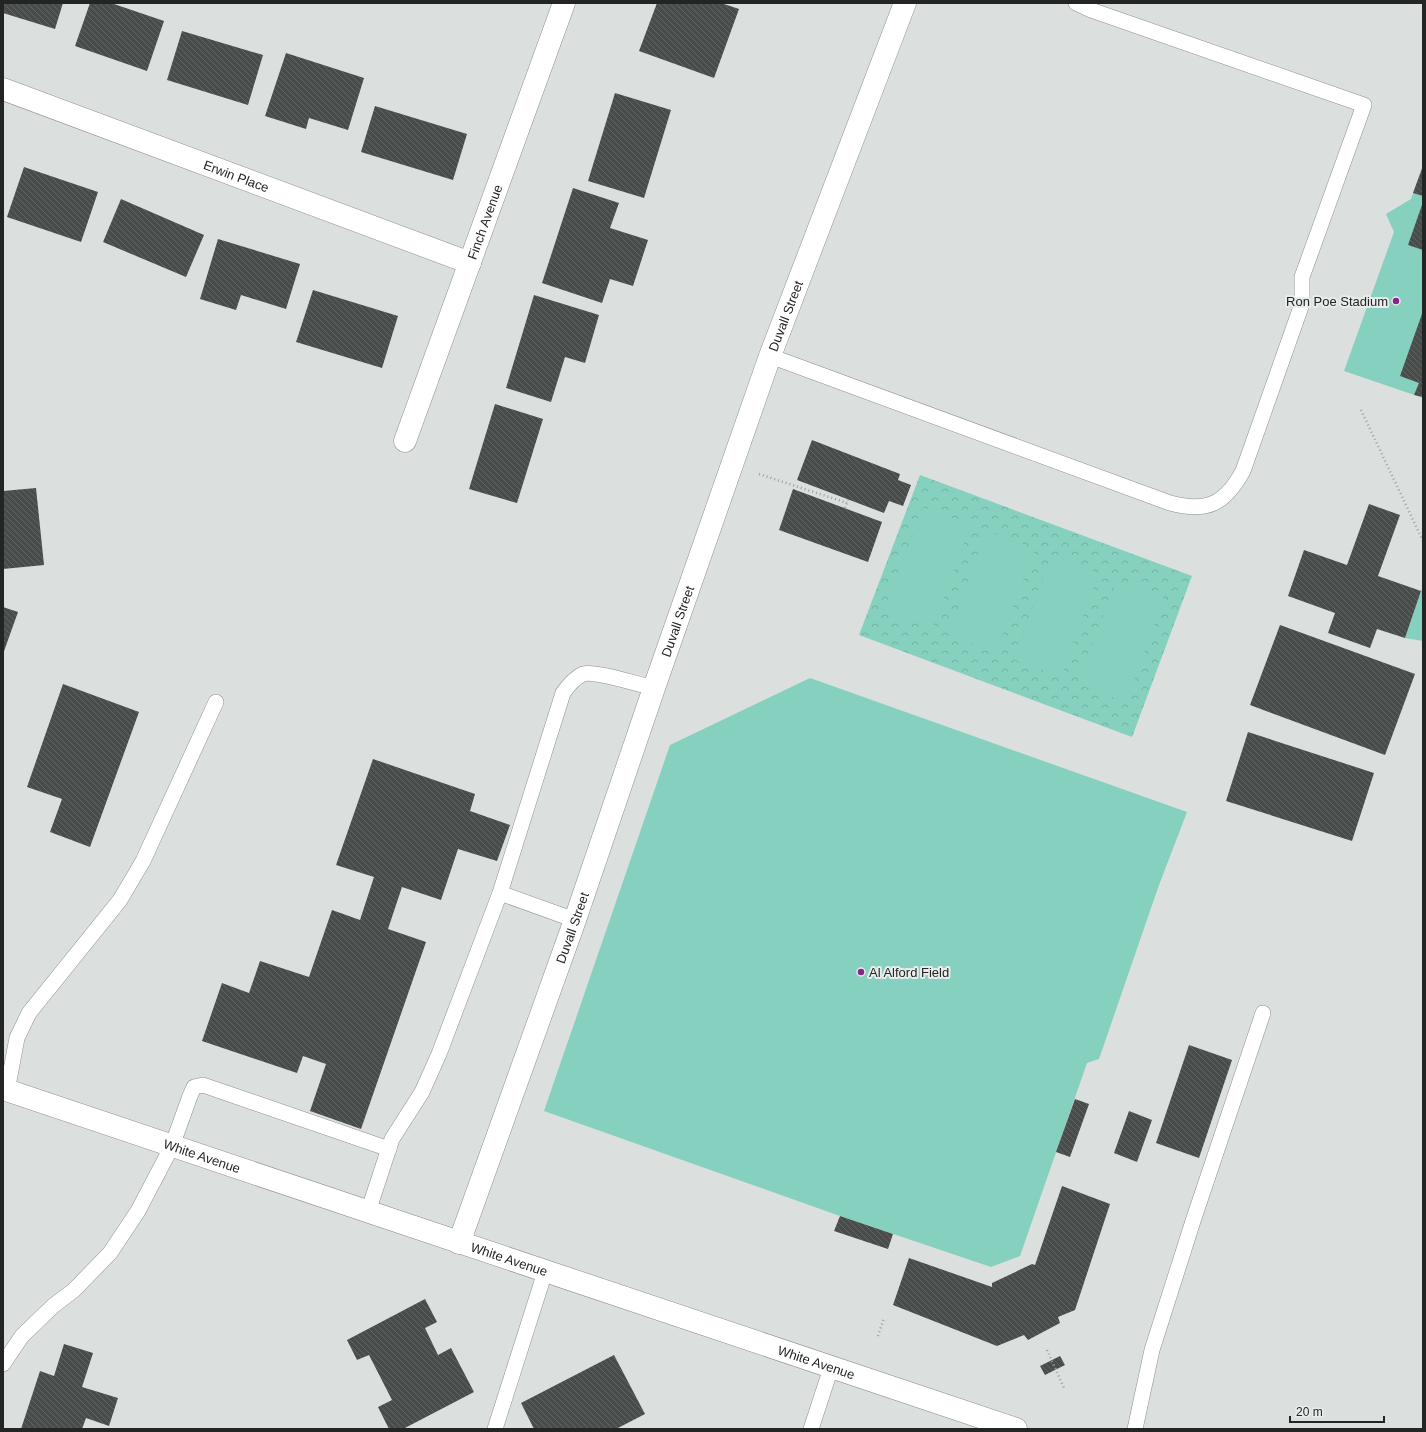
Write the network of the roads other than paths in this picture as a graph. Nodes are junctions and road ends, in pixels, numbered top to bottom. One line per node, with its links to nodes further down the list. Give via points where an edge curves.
1 (564, 3): 5 (street, Finch Avenue)
2 (905, 3): 6 (street, Duvall Street)
3 (1076, 3): 6 (lane, via 1364,105 1302,277 1302,304 1243,471 1231,490 1212,504 1183,507)
4 (3, 90): 5 (street, Erwin Place)
5 (470, 263): 7 (street, Finch Avenue)
6 (770, 356): 8 (street, Duvall Street)
7 (405, 441)
8 (654, 688): 10 (lane, via 597,674 584,674 571,682 563,693); 11 (street, Duvall Street)
9 (216, 702): 13 (lane, via 143,860 120,900 29,1014 17,1038)
10 (500, 893): 11 (lane); 15 (lane, via 436,1061 422,1092 392,1139)
11 (575, 920): 17 (street, Duvall Street)
12 (1262, 1013): 24 (lane, via 1152,1350)
13 (5, 1090): 14 (street, White Avenue)
14 (172, 1146): 15 (lane, via 194,1088 203,1085); 16 (street, White Avenue); 19 (lane, via 138,1211 110,1253 74,1290 52,1306 22,1336)
15 (389, 1149): 16 (lane)
16 (368, 1212): 17 (street, White Avenue)
17 (459, 1243): 18 (street, White Avenue)
18 (545, 1272): 20 (street, White Avenue); 21 (lane)
19 (3, 1364)
20 (831, 1368): 22 (lane); 23 (street, White Avenue)
21 (495, 1429)
22 (811, 1429)
23 (1016, 1429)
24 (1135, 1429)

